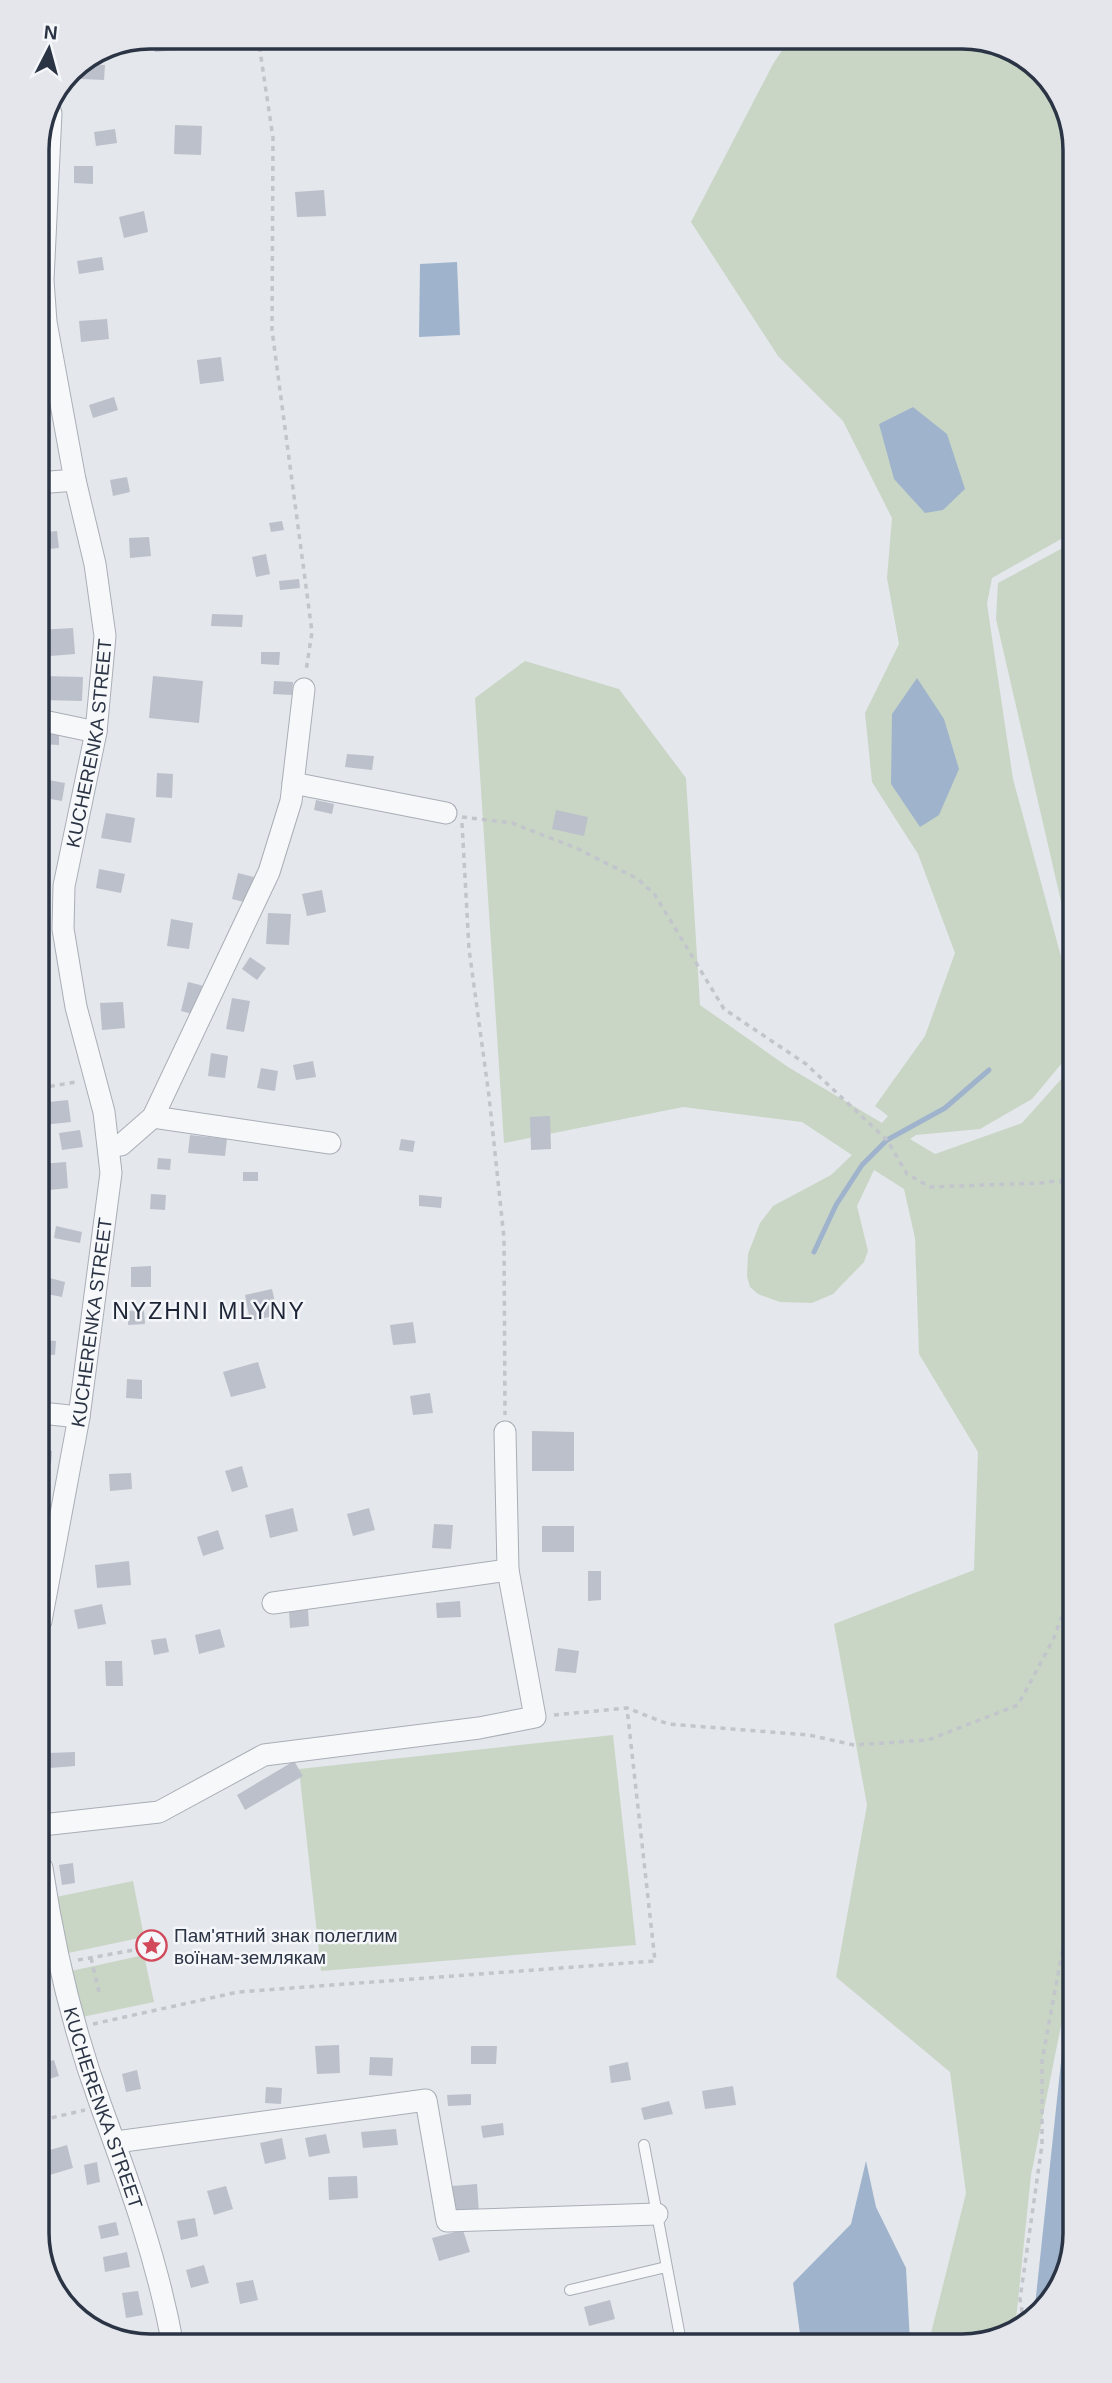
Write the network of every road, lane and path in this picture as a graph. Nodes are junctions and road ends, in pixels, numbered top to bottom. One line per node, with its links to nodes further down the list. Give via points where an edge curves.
1 (260, 49): 5 (path, via 273,138 272,330 312,632)
2 (49, 338): 3 (street, KUCHERENKA STREET)
3 (75, 480): 4 (street); 7 (street, KUCHERENKA STREET, via 95,564 105,636)
4 (49, 482)
5 (304, 689): 8 (street)
6 (49, 722): 7 (street)
7 (96, 732): 10 (street, KUCHERENKA STREET, via 63,909 70,980)
8 (293, 783): 9 (street); 12 (street, via 269,872)
9 (454, 815): 16 (path, via 512,823 638,879 655,895 724,1009 806,1064 887,1140 907,1174 930,1187); 20 (path, via 503,1238)
10 (95, 1078): 11 (path); 14 (street, KUCHERENKA STREET)
11 (49, 1086)
12 (153, 1117): 13 (street); 14 (street, via 121,1145)
13 (330, 1143)
14 (109, 1147): 19 (street, KUCHERENKA STREET, via 110,1185)
15 (1063, 1180): 16 (path)
16 (1058, 1181): 17 (path)
17 (1063, 1183)
18 (49, 1414): 19 (street)
19 (79, 1417): 22 (street, KUCHERENKA STREET)
20 (505, 1432): 21 (street)
21 (508, 1570): 23 (street); 26 (street)
22 (49, 1578)
23 (273, 1603)
24 (1063, 1614): 25 (path, via 1018,1705 928,1740 854,1745 809,1735 668,1724)
25 (627, 1709): 26 (path); 34 (path, via 655,1961 238,1992)
26 (535, 1717): 27 (street, via 264,1755 159,1812)
27 (49, 1824)
28 (49, 1908): 32 (street, KUCHERENKA STREET)
29 (134, 1950): 31 (path)
30 (1063, 1955): 42 (path, via 1042,2061 1042,2145 1020,2299)
31 (91, 1958): 32 (path); 33 (path)
32 (59, 1964): 34 (street, KUCHERENKA STREET)
33 (99, 1992)
34 (76, 2029): 35 (street, KUCHERENKA STREET)
35 (101, 2106): 36 (path); 37 (street, KUCHERENKA STREET)
36 (49, 2119)
37 (116, 2142): 39 (street, via 426,2100 447,2221); 43 (street, KUCHERENKA STREET, via 157,2270)
38 (644, 2145): 39 (lane)
39 (657, 2214): 40 (lane)
40 (666, 2267): 41 (lane); 44 (lane)
41 (570, 2290)
42 (1022, 2313)
43 (170, 2334)
44 (679, 2334)

